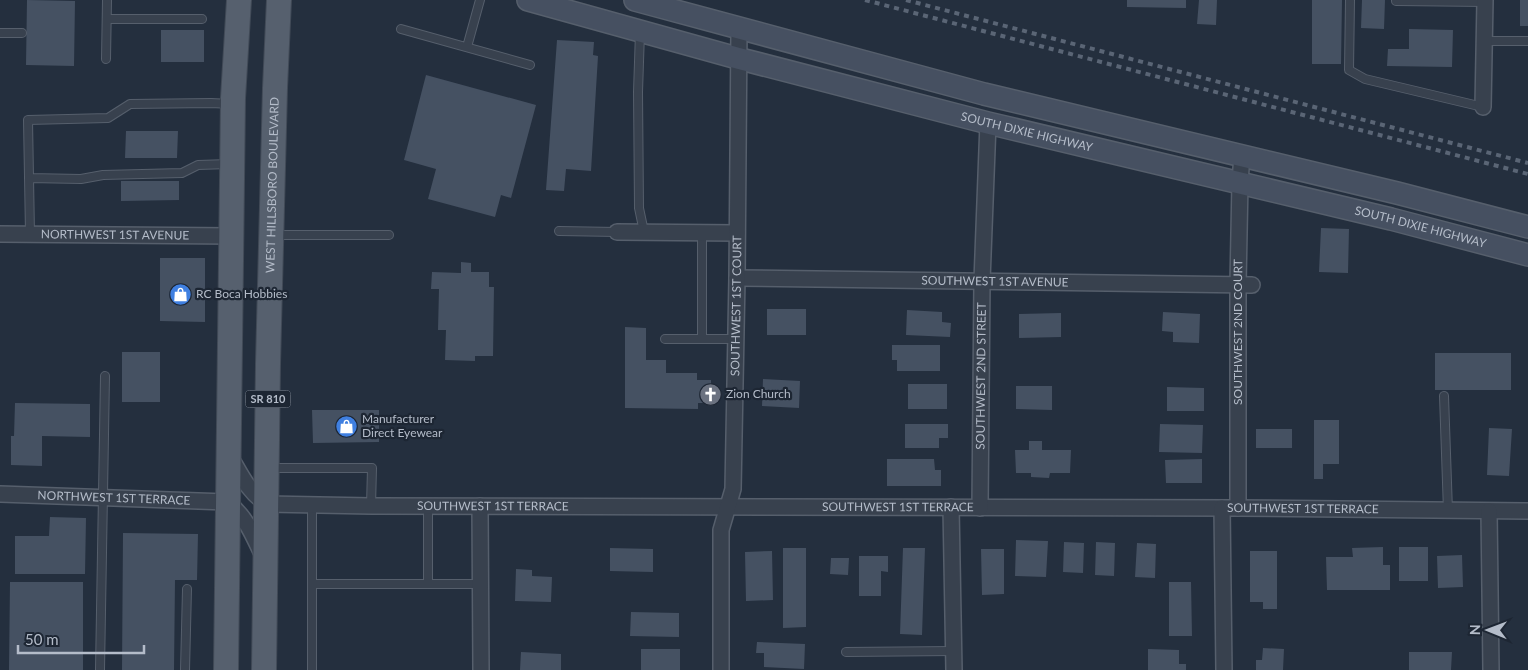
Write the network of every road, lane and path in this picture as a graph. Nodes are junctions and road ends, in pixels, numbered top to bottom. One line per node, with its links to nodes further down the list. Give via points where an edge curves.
1 (107, 0): 10 (lane)
2 (239, 0): 23 (main road, SR 810)
3 (279, 0): 38 (main road, WEST HILLSBORO BOULEVARD / SR 810)
4 (480, 0): 19 (lane)
5 (528, 0): 14 (main road, SOUTH DIXIE HIGHWAY)
6 (634, 0): 13 (main road)
7 (1350, 0): 24 (lane, via 1349,70 1365,79)
8 (1396, 1): 9 (lane)
9 (1485, 1): 17 (street)
10 (106, 19): 11 (lane); 21 (lane)
11 (202, 19)
12 (402, 29): 19 (lane)
13 (738, 29): 20 (street, SOUTHWEST 1ST COURT); 26 (main road, via 984,94)
14 (640, 31): 20 (main road, SOUTH DIXIE HIGHWAY); 33 (lane, via 639,208)
15 (0, 33): 16 (lane)
16 (22, 33)
17 (1484, 41): 18 (lane); 24 (street)
18 (1528, 41)
19 (467, 47): 22 (lane)
20 (738, 58): 25 (main road, SOUTH DIXIE HIGHWAY); 35 (street, SOUTHWEST 1ST COURT)
21 (106, 59)
22 (530, 65)
23 (233, 104): 27 (main road, SR 810); 28 (lane, via 130,104 108,118 28,120)
24 (1483, 107)
25 (988, 123): 29 (main road, SOUTH DIXIE HIGHWAY); 43 (street, SOUTHWEST 2ND STREET)
26 (1242, 155): 29 (street, SOUTHWEST 2ND COURT); 30 (main road)
27 (232, 164): 28 (lane, via 198,165 182,173 103,175 82,179); 40 (main road, SR 810)
28 (29, 178): 37 (lane)
29 (1240, 182): 41 (main road, SOUTH DIXIE HIGHWAY); 44 (street, SOUTHWEST 2ND COURT)
30 (1528, 227)
31 (559, 231): 32 (lane)
32 (617, 232): 33 (street)
33 (644, 232): 34 (street)
34 (702, 233): 35 (street); 46 (lane)
35 (737, 233): 42 (street, SOUTHWEST 1ST COURT)
36 (0, 234): 37 (street, NORTHWEST 1ST AVENUE)
37 (30, 234): 40 (street, NORTHWEST 1ST AVENUE)
38 (271, 235): 39 (lane); 51 (main road, WEST HILLSBORO BOULEVARD / SR 810)
39 (389, 235)
40 (231, 236): 50 (main road, SR 810)
41 (1528, 255)
42 (737, 278): 43 (street, SOUTHWEST 1ST AVENUE); 47 (street, SOUTHWEST 1ST COURT)
43 (982, 281): 44 (street, SOUTHWEST 1ST AVENUE); 62 (street, SOUTHWEST 2ND STREET)
44 (1245, 285): 63 (street, SOUTHWEST 2ND COURT)
45 (665, 339): 46 (lane)
46 (702, 339): 47 (lane)
47 (736, 339): 60 (street, SOUTHWEST 1ST COURT, via 733,489)
48 (104, 376): 53 (lane)
49 (1444, 396): 66 (lane)
50 (228, 452): 54 (main road, SR 810); 55 (street, via 245,482 257,498)
51 (267, 468): 55 (main road, WEST HILLSBORO BOULEVARD / SR 810); 57 (lane, via 372,468)
52 (0, 494): 53 (street, NORTHWEST 1ST TERRACE)
53 (102, 498): 54 (street, NORTHWEST 1ST TERRACE); 74 (lane)
54 (227, 502): 67 (street, via 248,526); 76 (main road, SR 810)
55 (267, 504): 56 (street, SOUTHWEST 1ST TERRACE); 67 (main road, WEST HILLSBORO BOULEVARD / SR 810)
56 (312, 505): 57 (street, SOUTHWEST 1ST TERRACE); 68 (lane)
57 (371, 506): 58 (street, SOUTHWEST 1ST TERRACE)
58 (428, 506): 59 (street, SOUTHWEST 1ST TERRACE); 69 (lane)
59 (480, 506): 60 (street, SOUTHWEST 1ST TERRACE); 70 (street)
60 (727, 508): 61 (street, SOUTHWEST 1ST TERRACE); 80 (street, SOUTHWEST 1ST COURT, via 721,530)
61 (951, 508): 62 (street, SOUTHWEST 1ST TERRACE); 72 (street)
62 (980, 508): 63 (street, SOUTHWEST 1ST TERRACE)
63 (1230, 508): 66 (street, SOUTHWEST 1ST TERRACE); 82 (street, SOUTHWEST 2ND COURT)
64 (1489, 510): 65 (street, SOUTHWEST 1ST TERRACE); 66 (street, SOUTHWEST 1ST TERRACE); 83 (street)
65 (1528, 510)
66 (1448, 511)
67 (266, 564): 77 (main road, WEST HILLSBORO BOULEVARD / SR 810)
68 (312, 584): 69 (lane); 78 (lane)
69 (428, 584): 70 (lane)
70 (480, 584): 79 (street)
71 (187, 588): 75 (lane)
72 (954, 651): 73 (lane); 81 (street)
73 (846, 652)
74 (100, 670)
75 (185, 670)
76 (226, 670)
77 (264, 670)
78 (312, 670)
79 (481, 670)
80 (721, 670)
81 (954, 670)
82 (1224, 670)
83 (1492, 670)

